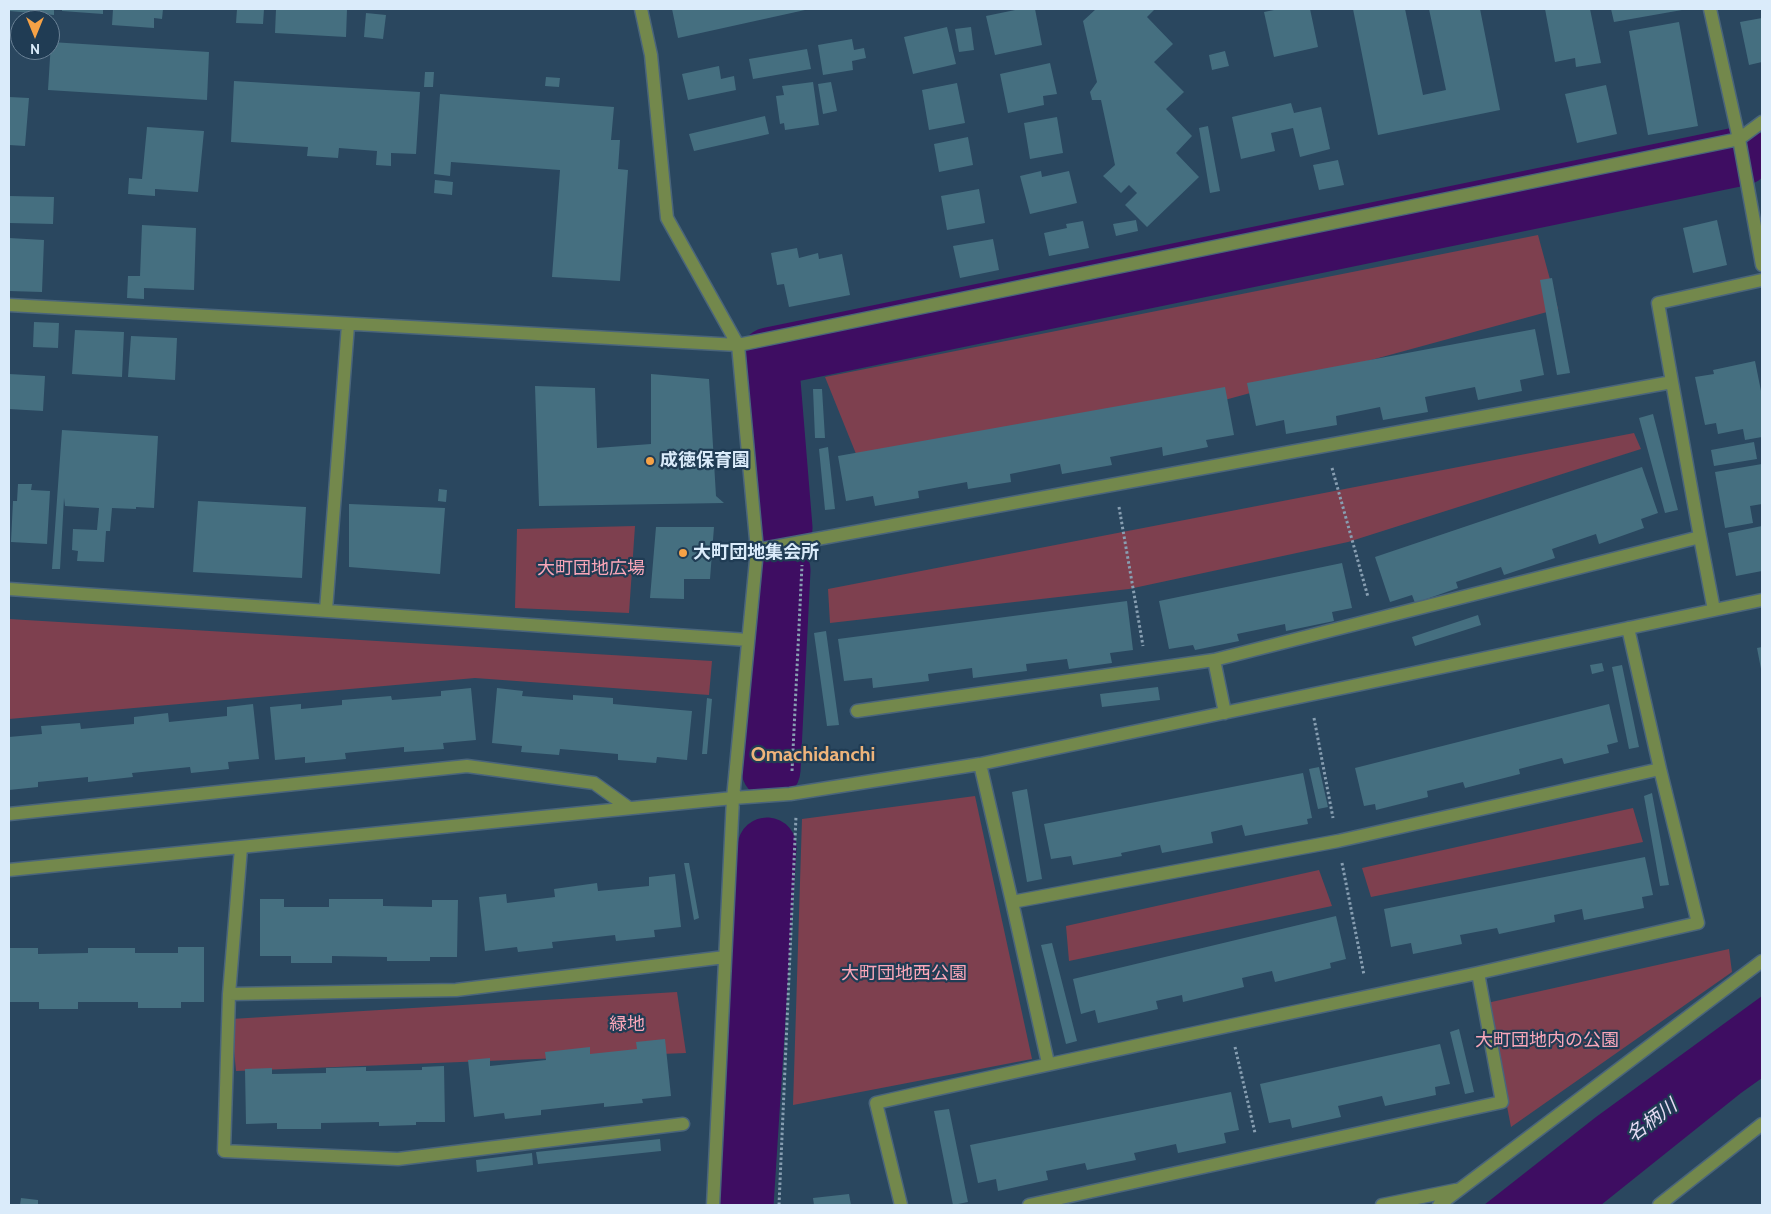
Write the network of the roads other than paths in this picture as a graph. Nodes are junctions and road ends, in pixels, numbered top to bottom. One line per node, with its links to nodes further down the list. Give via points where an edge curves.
1 (641, 9): 9 (street, via 651,55 667,218)
2 (1710, 9): 4 (street)
3 (1762, 122): 4 (street)
4 (1739, 139): 5 (street); 9 (street)
5 (1762, 266)
6 (1762, 280): 10 (street, via 1658,303)
7 (9, 305): 8 (street)
8 (348, 325): 9 (street); 15 (street)
9 (738, 345): 12 (street)
10 (1672, 382): 11 (street); 12 (street)
11 (1700, 537): 16 (street); 19 (street)
12 (757, 550): 18 (street)
13 (9, 589): 15 (street)
14 (1762, 600): 16 (street)
15 (326, 610): 18 (street)
16 (1714, 610): 17 (street)
17 (1628, 628): 21 (street); 23 (street)
18 (748, 640): 24 (street)
19 (1214, 660): 20 (street); 21 (street)
20 (857, 711)
21 (1225, 713): 22 (street)
22 (980, 764): 24 (street, via 790,794); 29 (street)
23 (1660, 769): 29 (street, via 1338,841); 32 (street, via 1698,924)
24 (733, 798): 25 (street); 30 (street)
25 (629, 808): 26 (street, via 594,784 467,766); 27 (street)
26 (9, 814)
27 (242, 848): 28 (street); 33 (street)
28 (9, 870)
29 (1012, 902): 34 (street)
30 (725, 957): 33 (street, via 456,990); 38 (street)
31 (1762, 960): 37 (street)
32 (1478, 973): 34 (street); 40 (street, via 1502,1102)
33 (229, 994): 35 (street, via 224,1152 398,1158)
34 (1048, 1063): 39 (street, via 876,1103)
35 (683, 1124)
36 (1762, 1124): 43 (street)
37 (1460, 1189): 41 (street); 42 (street)
38 (713, 1205)
39 (902, 1205)
40 (1028, 1205)
41 (1382, 1205)
42 (1439, 1205)
43 (1659, 1205)

